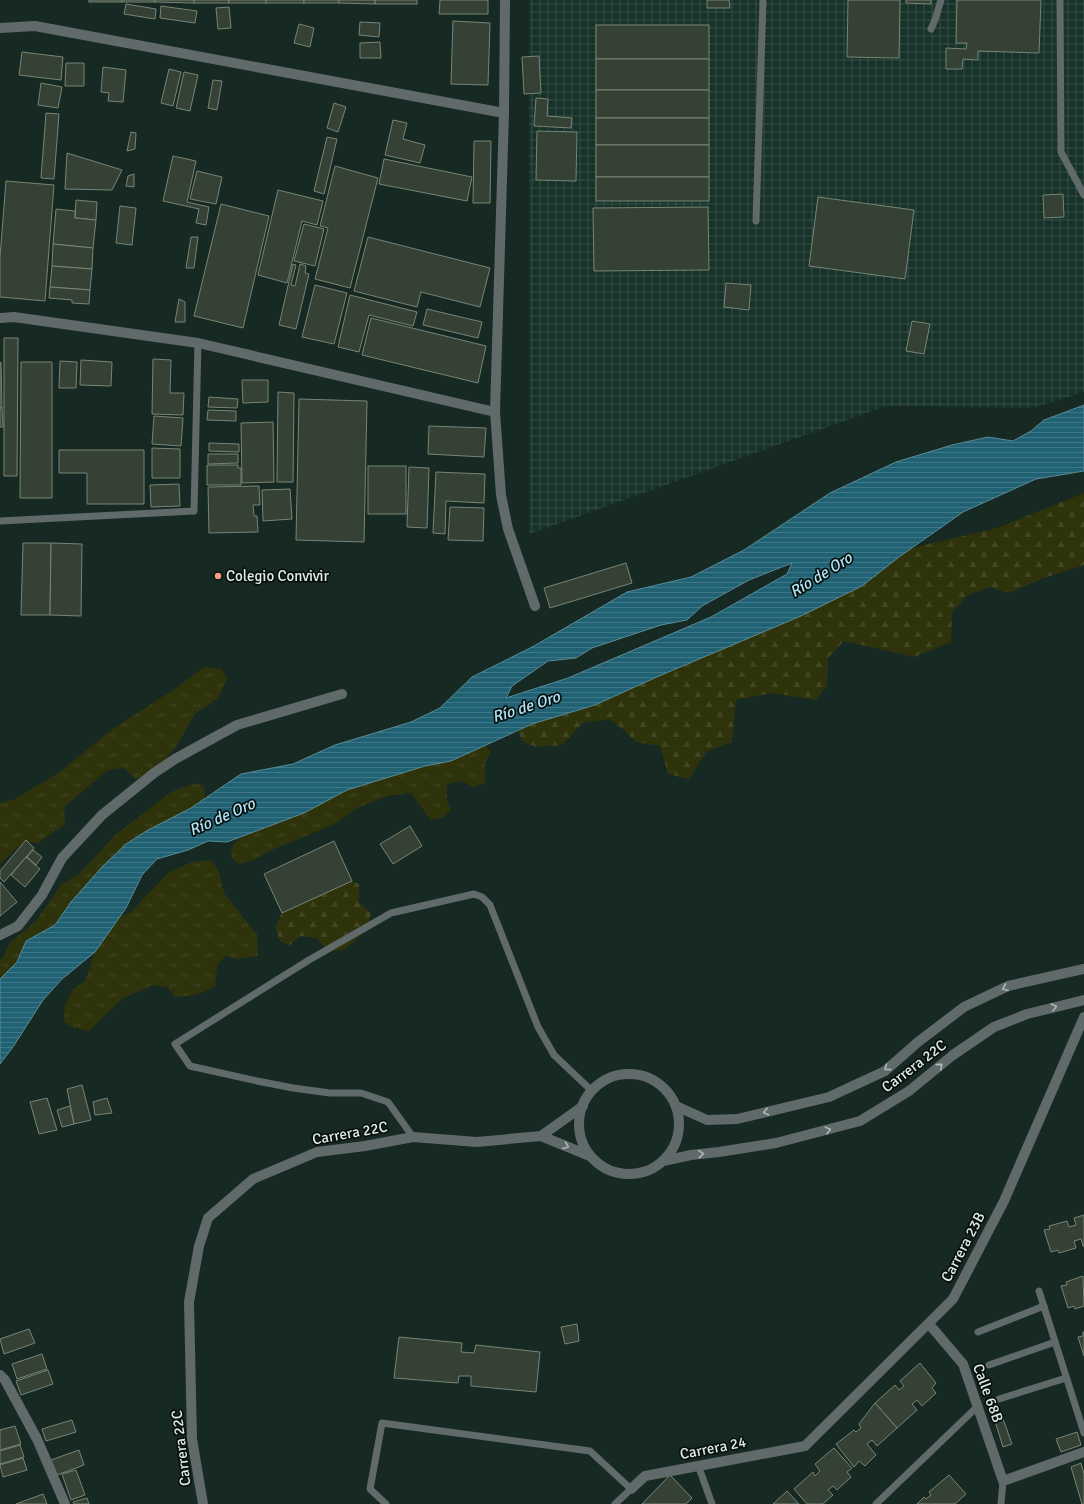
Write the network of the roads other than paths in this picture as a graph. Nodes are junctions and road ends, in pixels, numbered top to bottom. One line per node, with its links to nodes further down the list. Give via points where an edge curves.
1 (505, 0): 7 (street)
2 (763, 0): 9 (lane)
3 (941, 0): 6 (lane)
4 (1060, 0): 8 (lane, via 1061,152)
5 (0, 28): 7 (street, via 35,26)
6 (931, 30)
7 (504, 113): 12 (street)
8 (1084, 195)
9 (756, 221)
10 (0, 318): 11 (street, via 14,317)
11 (198, 343): 12 (street); 13 (lane, via 194,511)
12 (495, 412): 14 (street, via 501,495 508,529)
13 (0, 521)
14 (535, 606)
15 (342, 694): 16 (street, via 237,725 174,759 102,815 62,858 42,895 18,926)
16 (0, 935)
17 (1084, 970): 22 (street, Carrera 22C, one-way to 22, via 1008,986 964,1007 885,1071 829,1097 737,1119 707,1120)
18 (1084, 1000): 26 (street, Carrera 22C, one-way to 18, via 691,1154 776,1143 860,1121 909,1091 953,1055 994,1027 1028,1014)
19 (1084, 1017): 29 (street, Carrera 23B, via 1004,1201 953,1299)
20 (592, 1092): 21 (street); 22 (street, via 606,1080 617,1075 641,1075 662,1086); 24 (lane, via 554,1055 538,1027 490,905 482,897 474,894 391,913 309,960 174,1044 190,1066 293,1088 330,1093 361,1093 388,1102)
21 (583, 1106): 23 (street); 25 (street, via 580,1130)
22 (676, 1106): 26 (street, via 679,1130 676,1141)
23 (541, 1136): 24 (street, Carrera 22C, via 477,1142); 25 (street, Carrera 22C, one-way to 25)
24 (413, 1137): 44 (street, Carrera 22C, via 317,1152 253,1179 208,1218 198,1246 189,1302 192,1439)
25 (590, 1156): 26 (street, via 607,1168 630,1174 653,1168)
26 (663, 1161)
27 (1039, 1290): 28 (lane)
28 (1044, 1306): 30 (lane); 31 (lane)
29 (929, 1324): 36 (street, Calle 68B, via 963,1364); 38 (street, Carrera 23B)
30 (978, 1332)
31 (1055, 1342): 32 (lane); 34 (lane)
32 (989, 1365)
33 (0, 1375): 43 (street, via 37,1439)
34 (1066, 1378): 35 (lane); 37 (lane)
35 (999, 1399)
36 (978, 1406): 41 (street, Calle 68B); 48 (lane)
37 (1084, 1433)
38 (805, 1446): 40 (street, Carrera 24)
39 (1084, 1452): 41 (street)
40 (698, 1465): 42 (street, Carrera 24, via 645,1476); 47 (lane)
41 (1003, 1481): 49 (lane)
42 (631, 1489): 45 (lane, via 590,1451 382,1423 370,1489); 46 (lane)
43 (65, 1504)
44 (203, 1504)
45 (386, 1504)
46 (615, 1504)
47 (712, 1504)
48 (876, 1504)
49 (1000, 1504)

